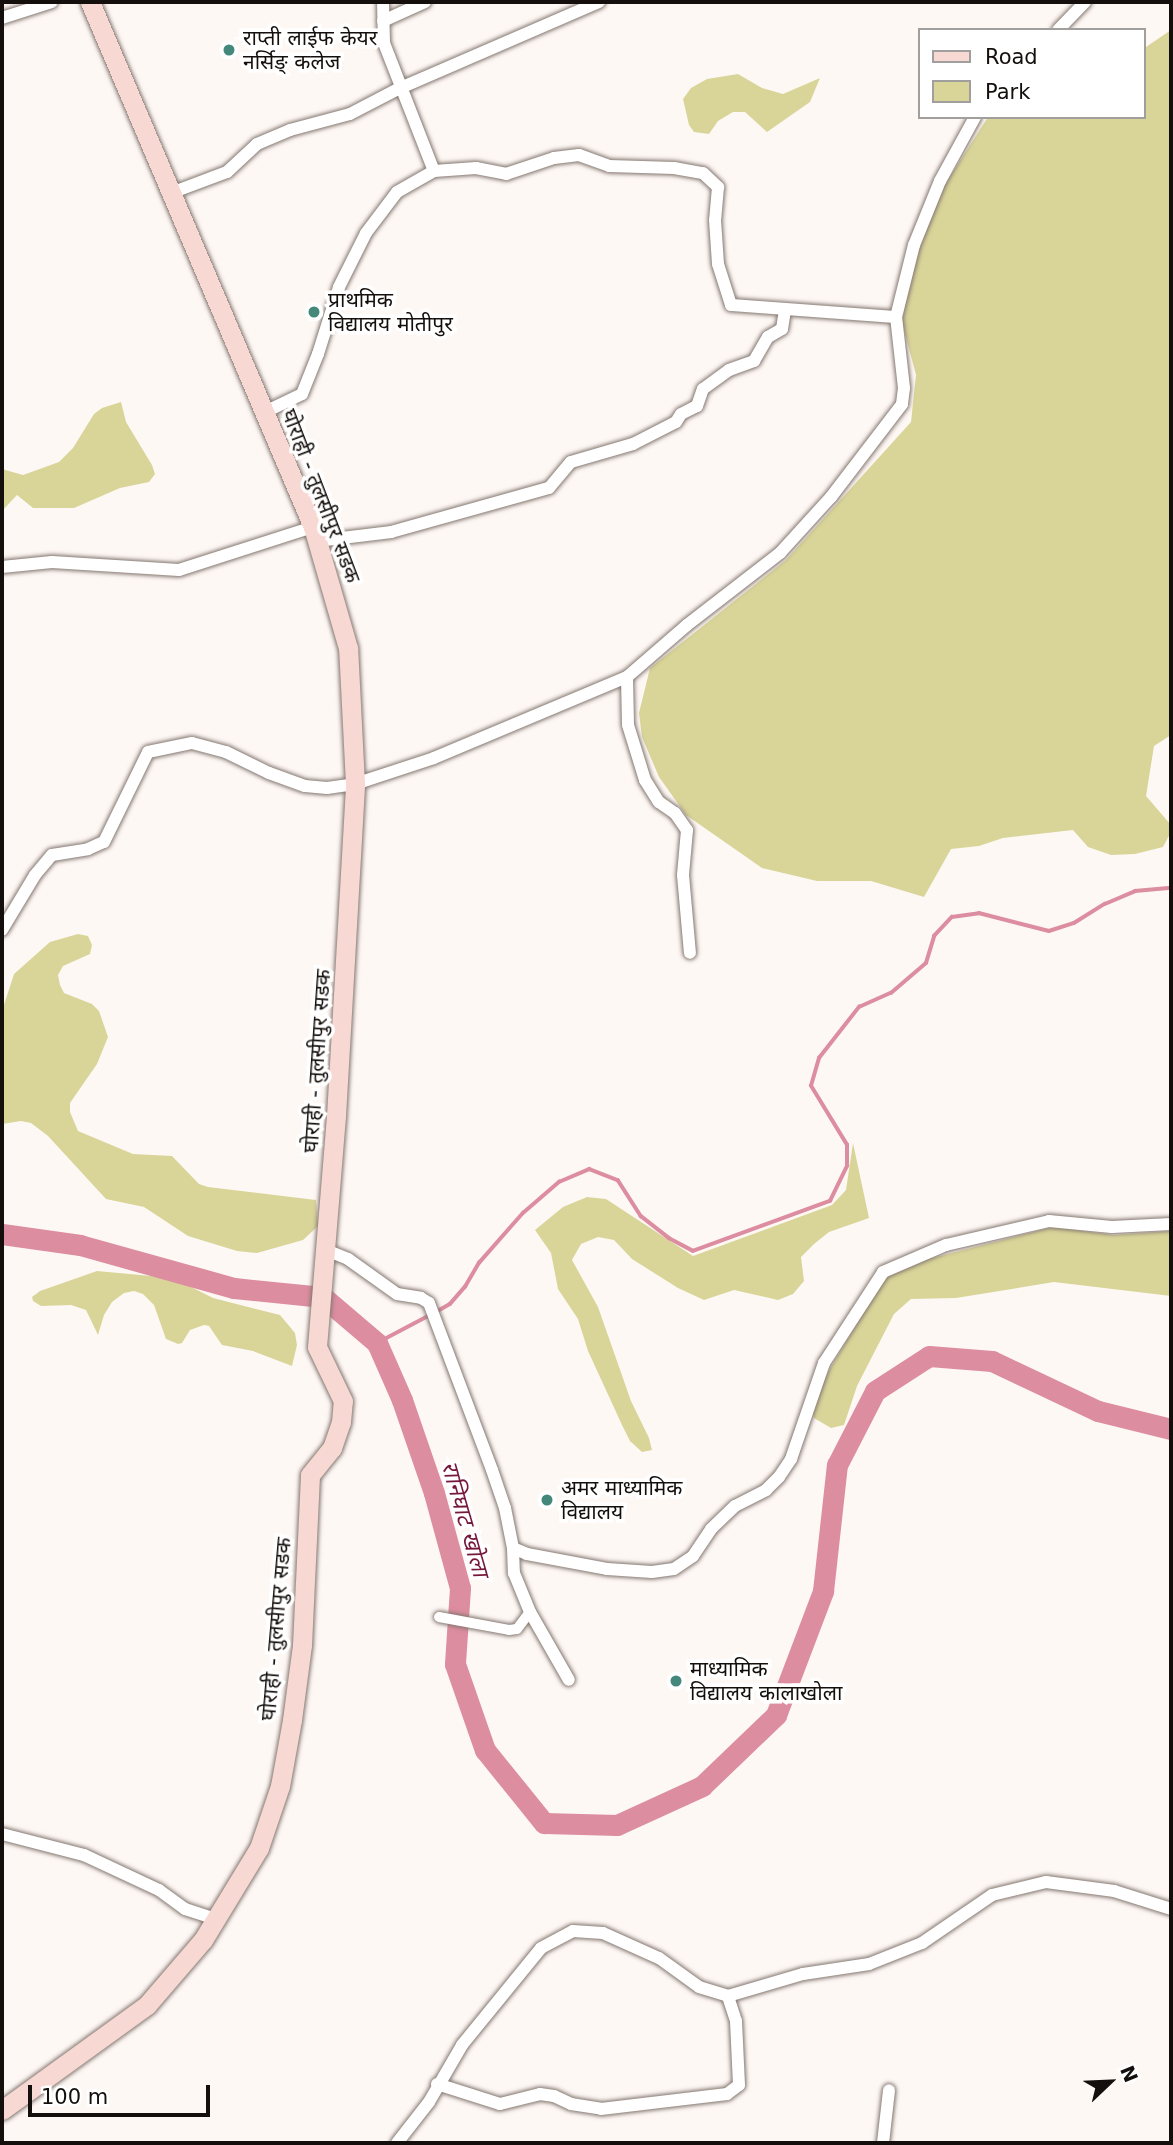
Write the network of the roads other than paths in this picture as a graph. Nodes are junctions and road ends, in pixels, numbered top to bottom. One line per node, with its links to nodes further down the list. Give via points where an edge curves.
1 (52, 2): 7 (street)
2 (90, 2): 13 (main road, घोराही - तुलसीपुर सडक)
3 (383, 2): 8 (street)
4 (425, 2): 8 (street)
5 (599, 2): 10 (street)
6 (1085, 2): 9 (street)
7 (2, 18)
8 (383, 21): 10 (street, via 384,43)
9 (1060, 28)
10 (400, 88): 12 (street); 13 (street, via 350,114 257,144 227,172)
11 (974, 119): 15 (street, via 924,215)
12 (434, 171): 14 (street, via 476,168 506,174 579,155 609,166 703,173 718,187 718,264 731,305); 16 (street, via 397,192 366,233 339,287 302,394)
13 (171, 193): 16 (main road, घोराही - तुलसीपुर सडक)
14 (785, 311): 15 (street); 17 (street, via 782,329 768,337 754,361 729,370 703,389 697,406 676,422 633,444 571,462 549,488 391,532)
15 (896, 317): 19 (street, via 904,388 896,415 780,553)
16 (265, 412): 17 (main road, घोराही - तुलसीपुर सडक)
17 (315, 534): 18 (street, via 179,570 52,562); 20 (main road, घोराही - तुलसीपुर सडक, via 348,648)
18 (2, 567)
19 (627, 677): 20 (street, via 434,758); 22 (street, via 628,725 645,780 687,830 683,875)
20 (355, 784): 21 (street, via 304,786 226,752 192,743 148,752 104,842 52,855); 24 (main road, घोराही - तुलसीपुर सडक)
21 (2, 930)
22 (690, 953)
23 (1171, 1224): 25 (street, via 1112,1227 1049,1221 946,1245 883,1272 824,1363 791,1459 779,1477 766,1490 735,1506 711,1529 693,1556 674,1569 607,1569)
24 (326, 1250): 25 (street, via 348,1259 397,1294 429,1303 502,1499); 31 (main road, घोराही - तुलसीपुर सडक, via 317,1347 343,1401 332,1448 310,1475 302,1645 281,1786 259,1848)
25 (513, 1548): 26 (street, via 514,1573)
26 (530, 1612): 27 (street, via 517,1629 509,1630); 28 (street)
27 (439, 1617)
28 (569, 1680)
29 (2, 1834): 31 (street, via 84,1855 159,1890 185,1909)
30 (1171, 1909): 32 (street, via 1114,1891 1046,1882 992,1895 922,1943 869,1964 803,1974)
31 (215, 1919): 35 (main road, घोराही - तुलसीपुर सडक, via 203,1940 147,2005)
32 (728, 1996): 33 (street, via 699,1987 659,1958 603,1933 573,1931 541,1948 462,2045); 33 (street, via 736,2021 738,2085 727,2094 601,2109 540,2094 500,2104)
33 (438, 2084): 36 (street)
34 (889, 2090): 37 (street)
35 (2, 2110)
36 (397, 2143)
37 (883, 2143)

